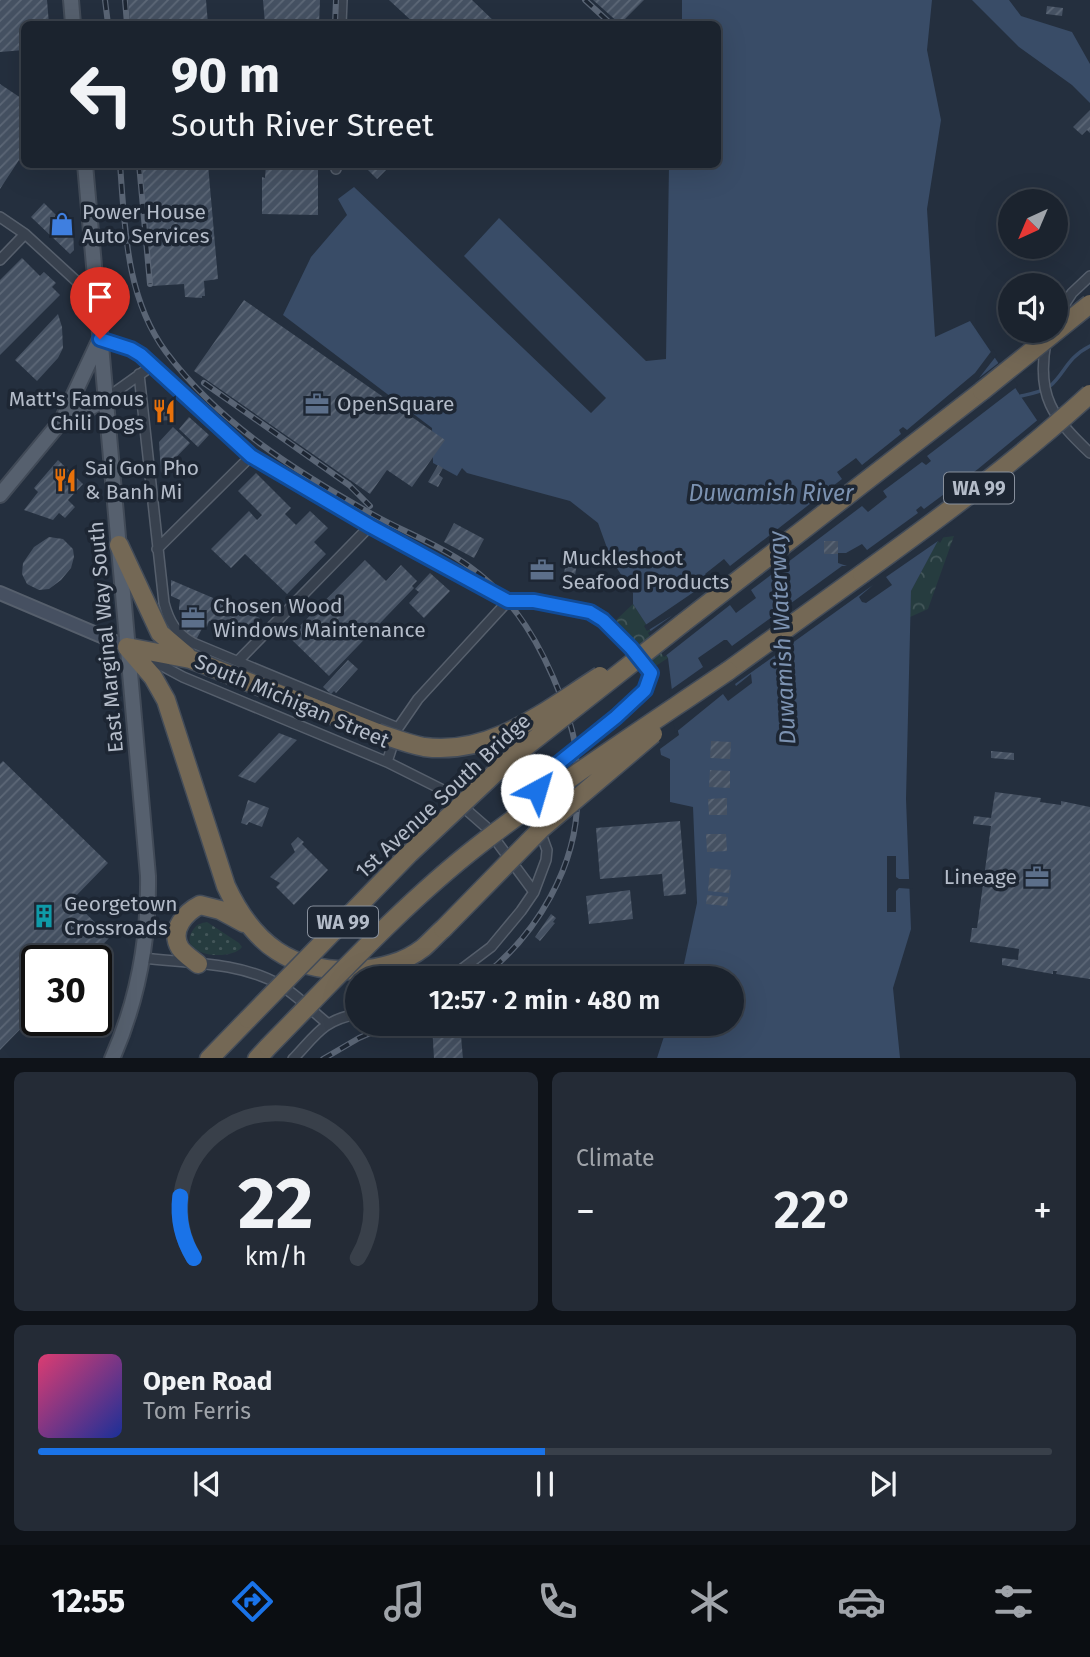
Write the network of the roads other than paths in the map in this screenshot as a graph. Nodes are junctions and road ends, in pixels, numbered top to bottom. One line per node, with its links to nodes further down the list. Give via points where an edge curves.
1 (71, 0): 3 (main road)
2 (342, 0): 4 (street)
3 (73, 21)
4 (341, 21)
5 (85, 168): 10 (main road, East Marginal Way South)
6 (0, 217): 7 (street)
7 (25, 234): 8 (street); 10 (street)
8 (0, 260)
9 (1090, 276): 11 (street)
10 (96, 299): 13 (main road, East Marginal Way South)
11 (1068, 299)
12 (1090, 304): 28 (highway, 1st Avenue South Bridge / WA 99, bridge)
13 (100, 339): 15 (street, via 131,349); 18 (main road, East Marginal Way South); 19 (main road)
14 (1047, 343): 20 (street, via 1043,380 1049,405)
15 (153, 365): 16 (street); 21 (street)
16 (139, 374): 18 (street); 25 (street)
17 (1090, 394): 32 (highway, WA 99, bridge, via 946,514)
18 (104, 400): 19 (main road); 24 (main road, East Marginal Way South)
19 (62, 420): 22 (main road)
20 (1090, 453)
21 (251, 456): 23 (street); 25 (street)
22 (0, 495)
23 (370, 526): 27 (street); 31 (street)
24 (119, 545): 29 (main road, East Marginal Way South); 30 (highway, via 160,633)
25 (157, 549): 31 (street, South Michigan Street, via 163,603 180,636)
26 (0, 593): 29 (main road, South Michigan Street)
27 (508, 601): 33 (street, via 427,687); 35 (street, via 590,612 603,620 651,673 645,690 632,703 544,775 532,809 547,850)
28 (683, 623): 30 (highway, bridge, via 503,736 447,748 377,733); 44 (highway, 1st Avenue South Bridge / WA 99, bridge, via 510,760 410,853)
29 (127, 647): 30 (highway); 34 (street, South Michigan Street, via 183,677); 36 (highway, via 166,700 219,870); 37 (main road, East Marginal Way South, via 148,876 149,919)
30 (190, 659)
31 (238, 661): 33 (street, South Michigan Street)
32 (728, 671): 36 (highway, bridge, via 541,830 423,948 406,958 383,967 318,969 298,963 263,941); 42 (highway, WA 99, bridge, via 479,845 389,925)
33 (398, 728): 34 (street)
34 (387, 762): 35 (street, South Michigan Street, via 445,791 469,810)
35 (534, 892): 39 (street, via 491,947)
36 (247, 924): 38 (highway, via 200,905 190,910 177,939)
37 (143, 958): 38 (street); 43 (main road, East Marginal Way South)
38 (198, 964): 41 (street, via 261,976 282,986)
39 (466, 966)
40 (345, 1016): 41 (street)
41 (327, 1023): 45 (street)
42 (262, 1053)
43 (112, 1058)
44 (210, 1058)
45 (294, 1058)

